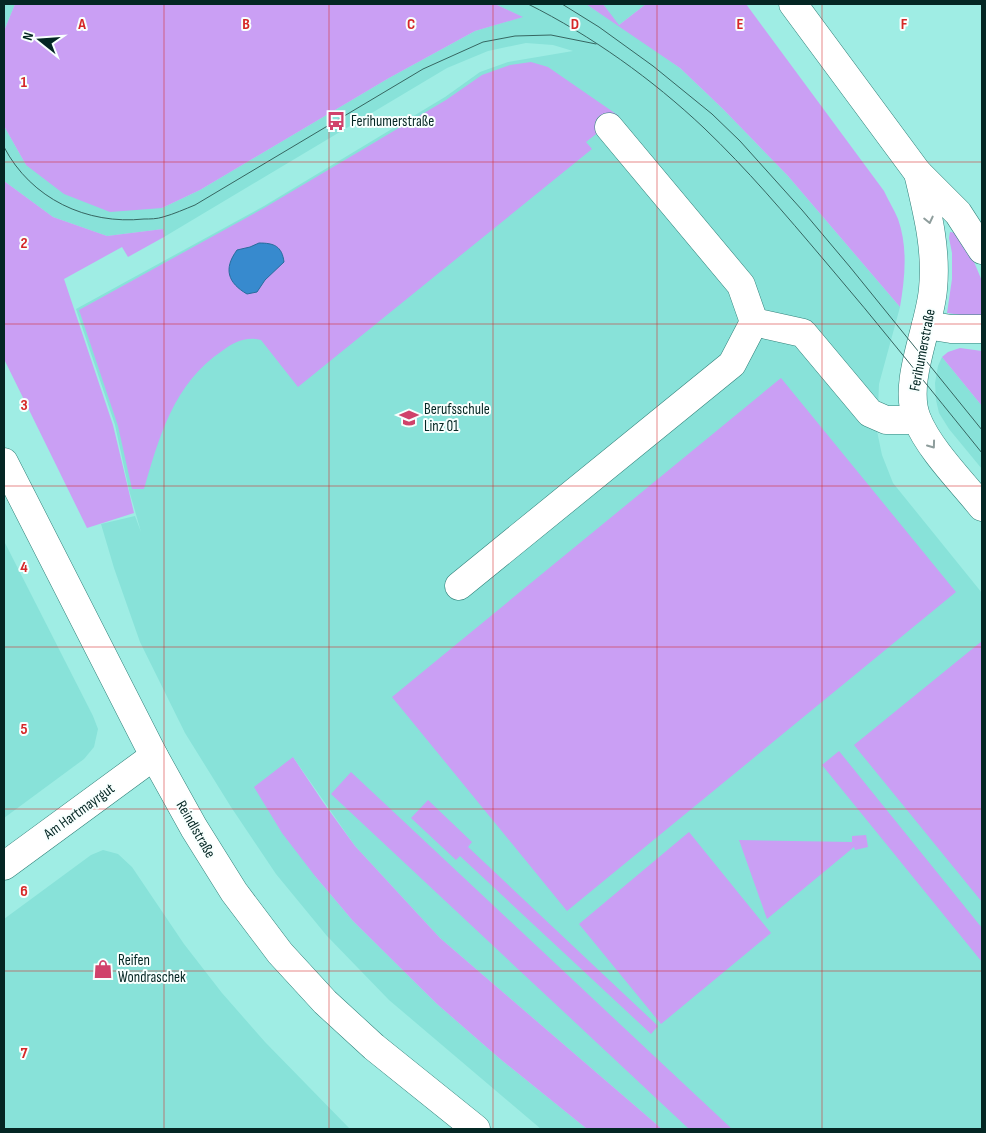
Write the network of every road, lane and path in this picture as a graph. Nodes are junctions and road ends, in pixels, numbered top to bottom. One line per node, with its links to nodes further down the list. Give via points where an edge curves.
1 (793, 4): 3 (street, Ferihumerstraße)
2 (609, 128): 5 (street, via 741,285)
3 (918, 173): 4 (street, Ferihumerstraße, via 958,213); 6 (street, Ferihumerstraße, one-way to 6, via 934,255 933,290)
4 (982, 250)
5 (754, 322): 8 (street, via 803,333 870,413 886,420); 11 (street, via 732,364)
6 (926, 325): 7 (street); 8 (street, Ferihumerstraße, via 912,394)
7 (982, 329)
8 (917, 420): 10 (street, Ferihumerstraße, one-way to 10, via 930,444)
9 (4, 462): 12 (street, Reindlstraße)
10 (982, 507)
11 (459, 586)
12 (154, 756): 13 (street, Am Hartmayrgut); 14 (street, Reindlstraße, via 234,892 280,953 325,1002 374,1047)
13 (4, 866)
14 (476, 1129)

